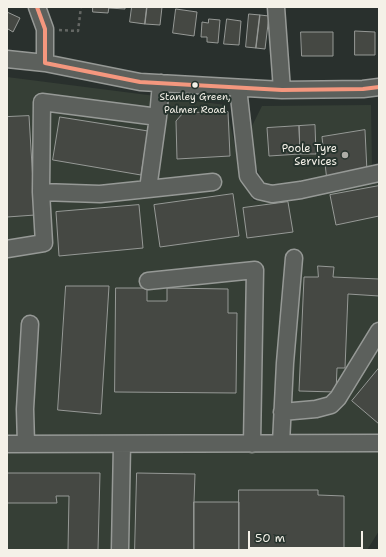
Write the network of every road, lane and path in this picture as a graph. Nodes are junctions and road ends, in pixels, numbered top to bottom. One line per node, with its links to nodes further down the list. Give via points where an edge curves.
1 (37, 7): 6 (street, via 45,29)
2 (81, 7): 4 (path)
3 (276, 7): 10 (street)
4 (78, 31)
5 (7, 59): 6 (street)
6 (45, 62): 7 (street, via 140,82)
7 (162, 83): 9 (street); 11 (street)
8 (379, 87): 10 (street)
9 (238, 88): 10 (street); 12 (street, via 248,176 258,191 272,194 301,190)
10 (282, 90)
11 (158, 117): 14 (street); 15 (street, via 42,102)
12 (379, 173)
13 (213, 182): 14 (street)
14 (148, 189): 15 (street, via 100,194)
15 (41, 192): 16 (street, via 44,243)
16 (7, 248)
17 (294, 258): 21 (street)
18 (148, 281): 27 (street, via 255,270)
19 (30, 324): 25 (street)
20 (379, 332): 21 (street, via 338,398 330,405)
21 (282, 412): 22 (street)
22 (281, 443): 23 (street); 27 (street)
23 (379, 443)
24 (7, 444): 25 (street)
25 (26, 444): 26 (street)
26 (122, 444): 27 (street); 28 (street)
27 (252, 444)
28 (120, 550)

